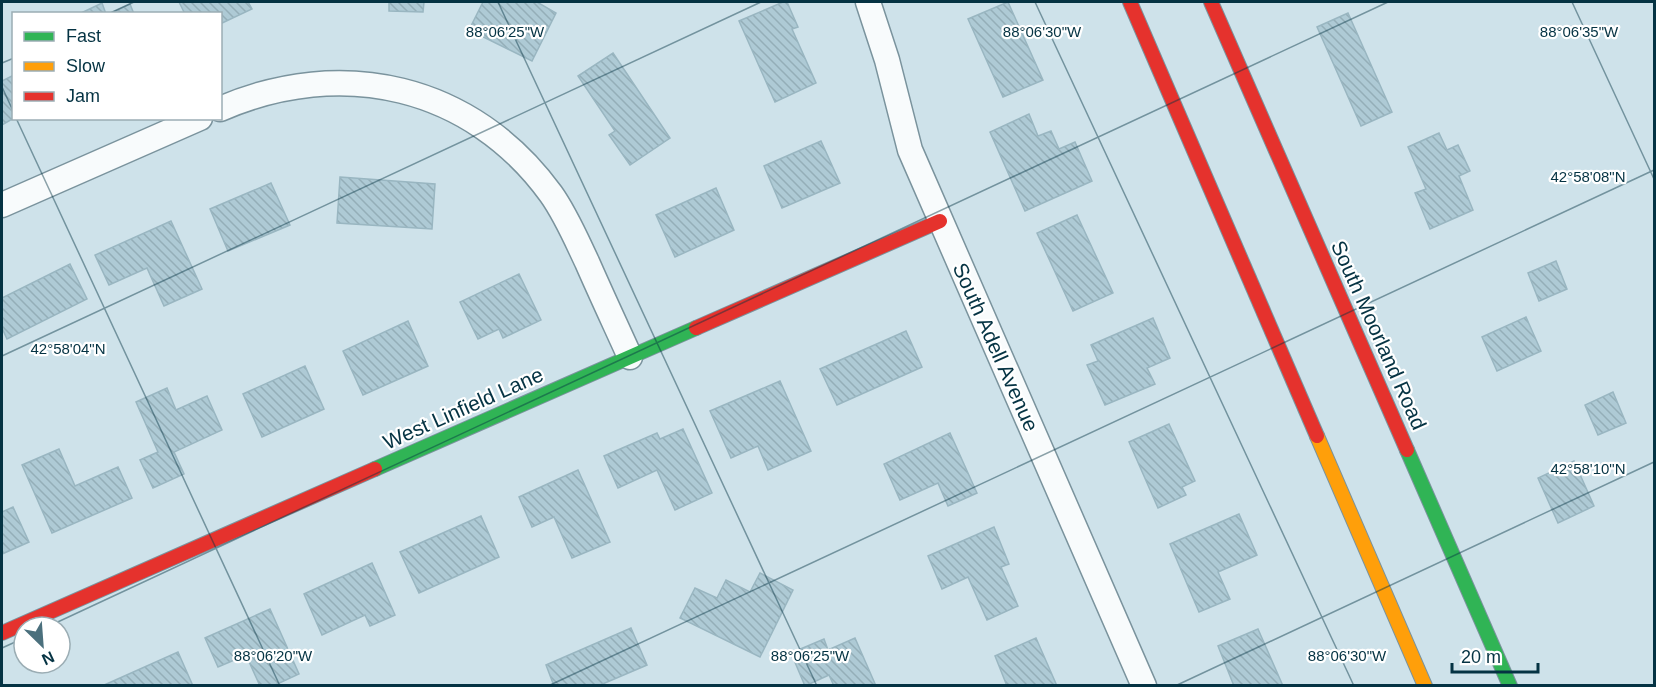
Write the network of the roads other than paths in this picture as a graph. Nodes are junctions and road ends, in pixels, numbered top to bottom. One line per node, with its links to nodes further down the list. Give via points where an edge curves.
1 (868, 2): 7 (street, South Adell Avenue, via 910,150)
2 (1131, 2): 11 (main road)
3 (1211, 2): 12 (main road, South Moorland Road)
4 (222, 108): 8 (street, via 314,82 354,83 393,87 471,118 526,163 552,195)
5 (195, 120): 6 (street)
6 (2, 205)
7 (940, 221): 8 (main road, West Linfield Lane); 10 (street, South Adell Avenue)
8 (630, 357): 9 (main road, West Linfield Lane)
9 (2, 633)
10 (1144, 686)
11 (1425, 686)
12 (1510, 686)

